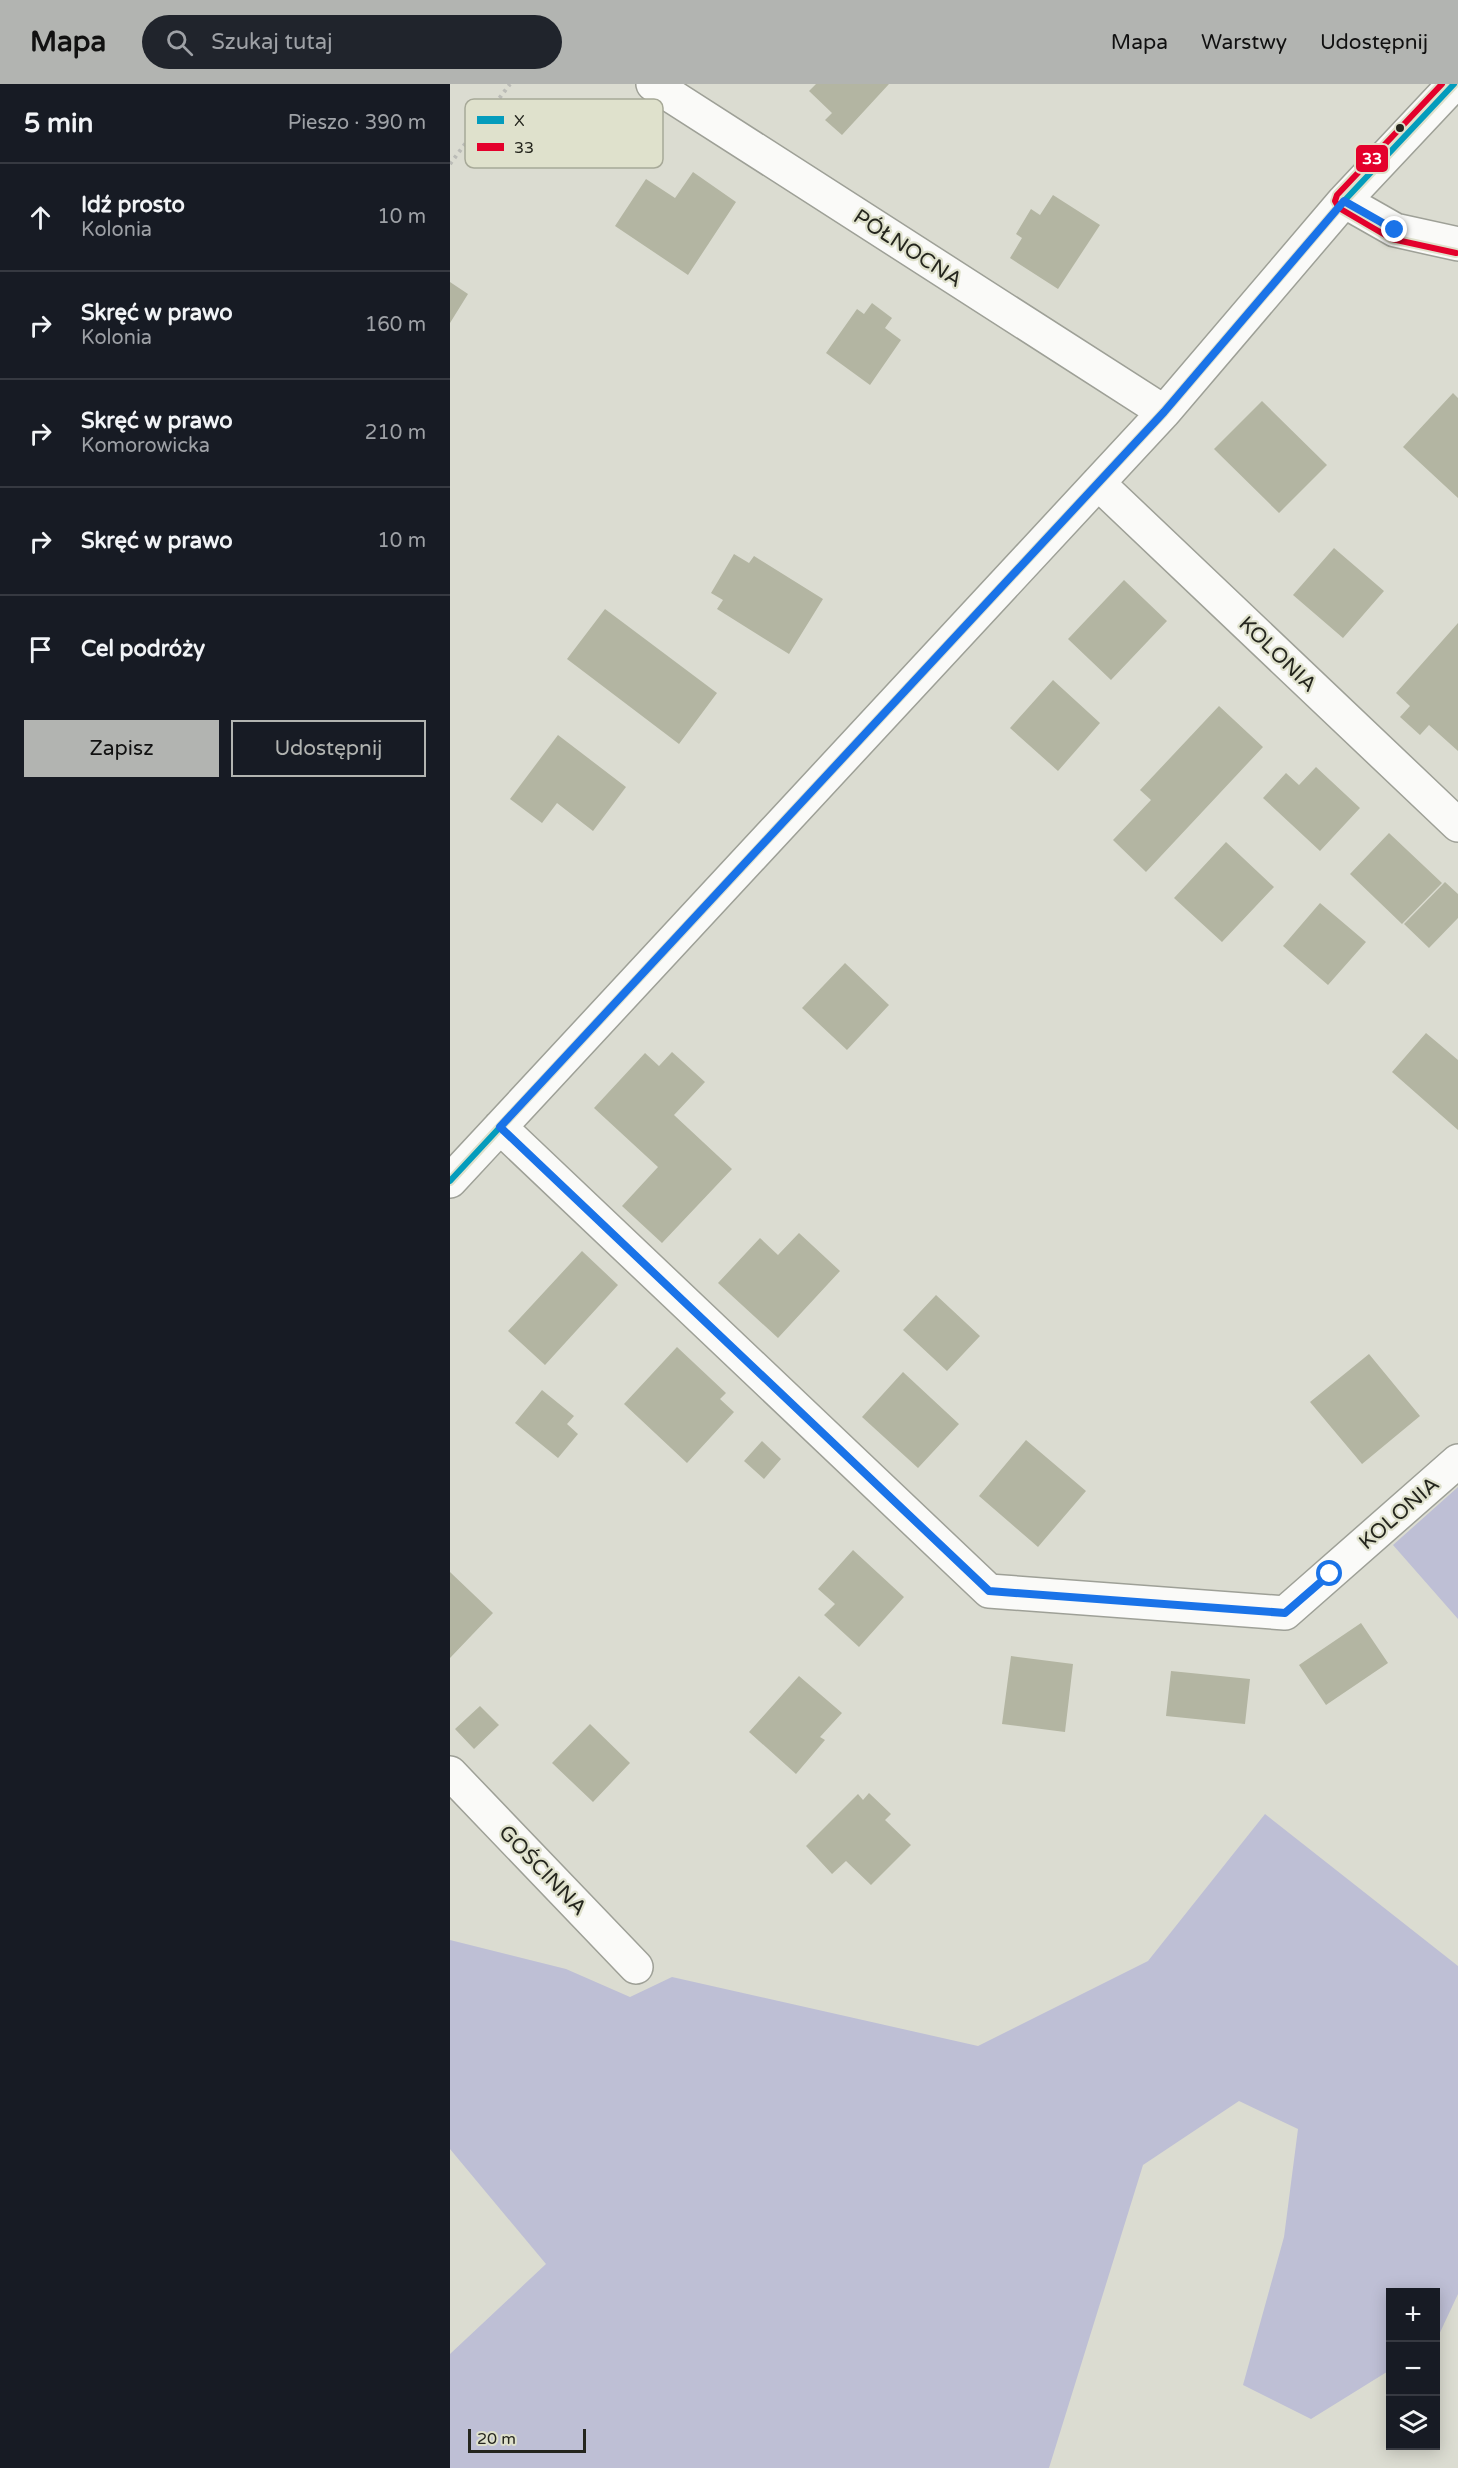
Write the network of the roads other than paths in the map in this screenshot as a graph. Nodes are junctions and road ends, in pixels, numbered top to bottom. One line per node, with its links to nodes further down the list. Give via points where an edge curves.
1 (653, 84): 5 (street, PÓŁNOCNA)
2 (1454, 84): 3 (street)
3 (1344, 201): 4 (street, via 1395,230); 5 (street)
4 (1458, 244)
5 (1164, 412): 6 (street)
6 (1098, 483): 7 (street, KOLONIA); 8 (street)
7 (1458, 825)
8 (500, 1127): 9 (street); 10 (street, KOLONIA, via 989,1591 1285,1613)
9 (450, 1181)
10 (1458, 1461)
11 (450, 1773): 12 (street, GOŚCINNA)
12 (636, 1967)

